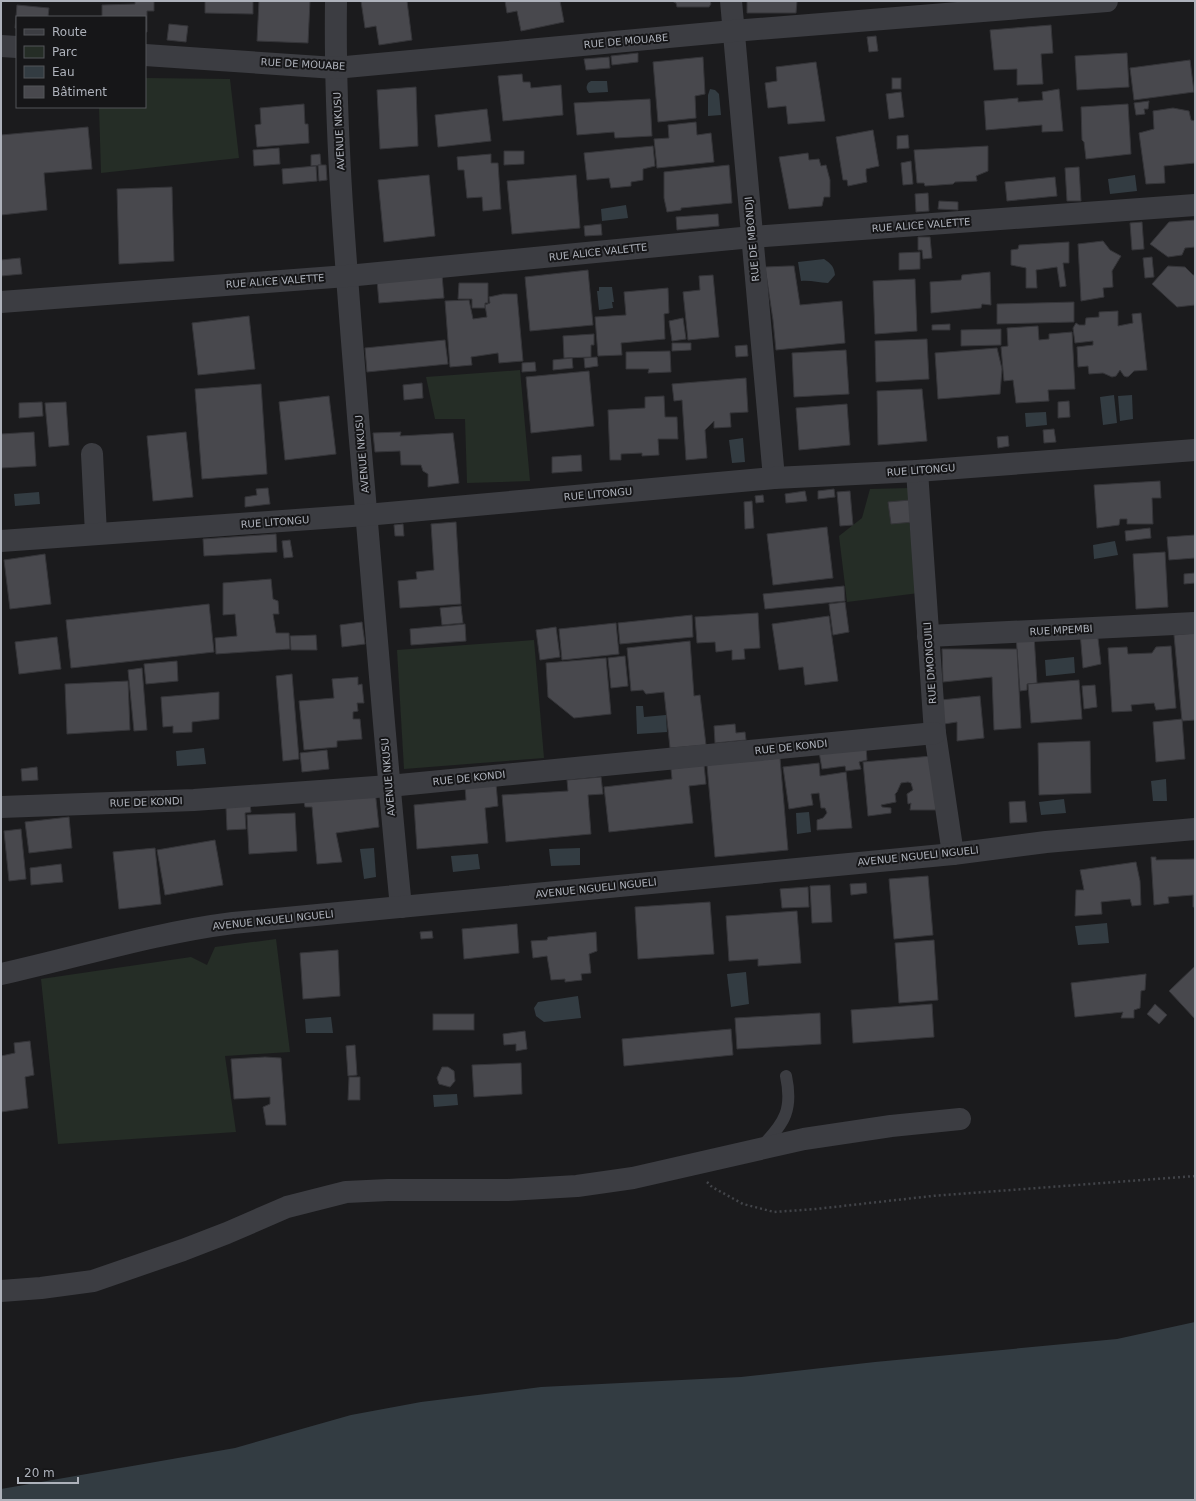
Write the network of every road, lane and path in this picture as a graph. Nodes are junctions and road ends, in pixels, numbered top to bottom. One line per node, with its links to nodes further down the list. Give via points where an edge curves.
1 (336, 1): 8 (street, AVENUE NKUSU)
2 (731, 1): 4 (street, RUE DE MBONDJI)
3 (1106, 1): 4 (street, RUE DE MOUABE)
4 (733, 31): 8 (street, RUE DE MOUABE); 10 (street, RUE DE MBONDJI)
5 (1, 46): 6 (street)
6 (16, 47)
7 (146, 55): 8 (street, RUE DE MOUABE)
8 (335, 68): 11 (street, AVENUE NKUSU)
9 (1195, 205): 10 (street, RUE ALICE VALETTE)
10 (752, 237): 11 (street, RUE ALICE VALETTE); 16 (street, RUE DE MBONDJI)
11 (347, 276): 12 (street, RUE ALICE VALETTE); 17 (street, AVENUE NKUSU)
12 (1, 302)
13 (1195, 450): 15 (street, RUE LITONGU)
14 (92, 454): 18 (street)
15 (917, 471): 16 (street, RUE LITONGU); 21 (street, RUE DMONGUILI)
16 (774, 478): 17 (street, RUE LITONGU)
17 (366, 515): 18 (street, RUE LITONGU); 23 (street, AVENUE NKUSU)
18 (96, 534): 19 (street, RUE LITONGU)
19 (1, 541)
20 (1195, 623): 21 (street, RUE MPEMBI)
21 (928, 636): 22 (street, RUE DMONGUILI)
22 (935, 733): 23 (street, RUE DE KONDI); 26 (street, RUE DMONGUILI)
23 (389, 786): 24 (street, RUE DE KONDI, via 194,800); 27 (street, AVENUE NKUSU)
24 (1, 807)
25 (1195, 829): 26 (street, AVENUE NGUELI NGUELI, via 1046,842)
26 (953, 854): 27 (street, AVENUE NGUELI NGUELI)
27 (401, 907): 28 (street, AVENUE NGUELI NGUELI, via 194,928)
28 (1, 974)
29 (786, 1076): 31 (lane, via 789,1101 785,1117 776,1132)
30 (960, 1119): 31 (street, via 891,1126)
31 (760, 1148): 32 (street)
32 (690, 1164): 33 (path, via 712,1187 743,1204 774,1212 932,1196); 34 (street, via 633,1178 577,1186 508,1190 346,1192 287,1206 227,1233 93,1281)
33 (1195, 1176)
34 (1, 1290)

